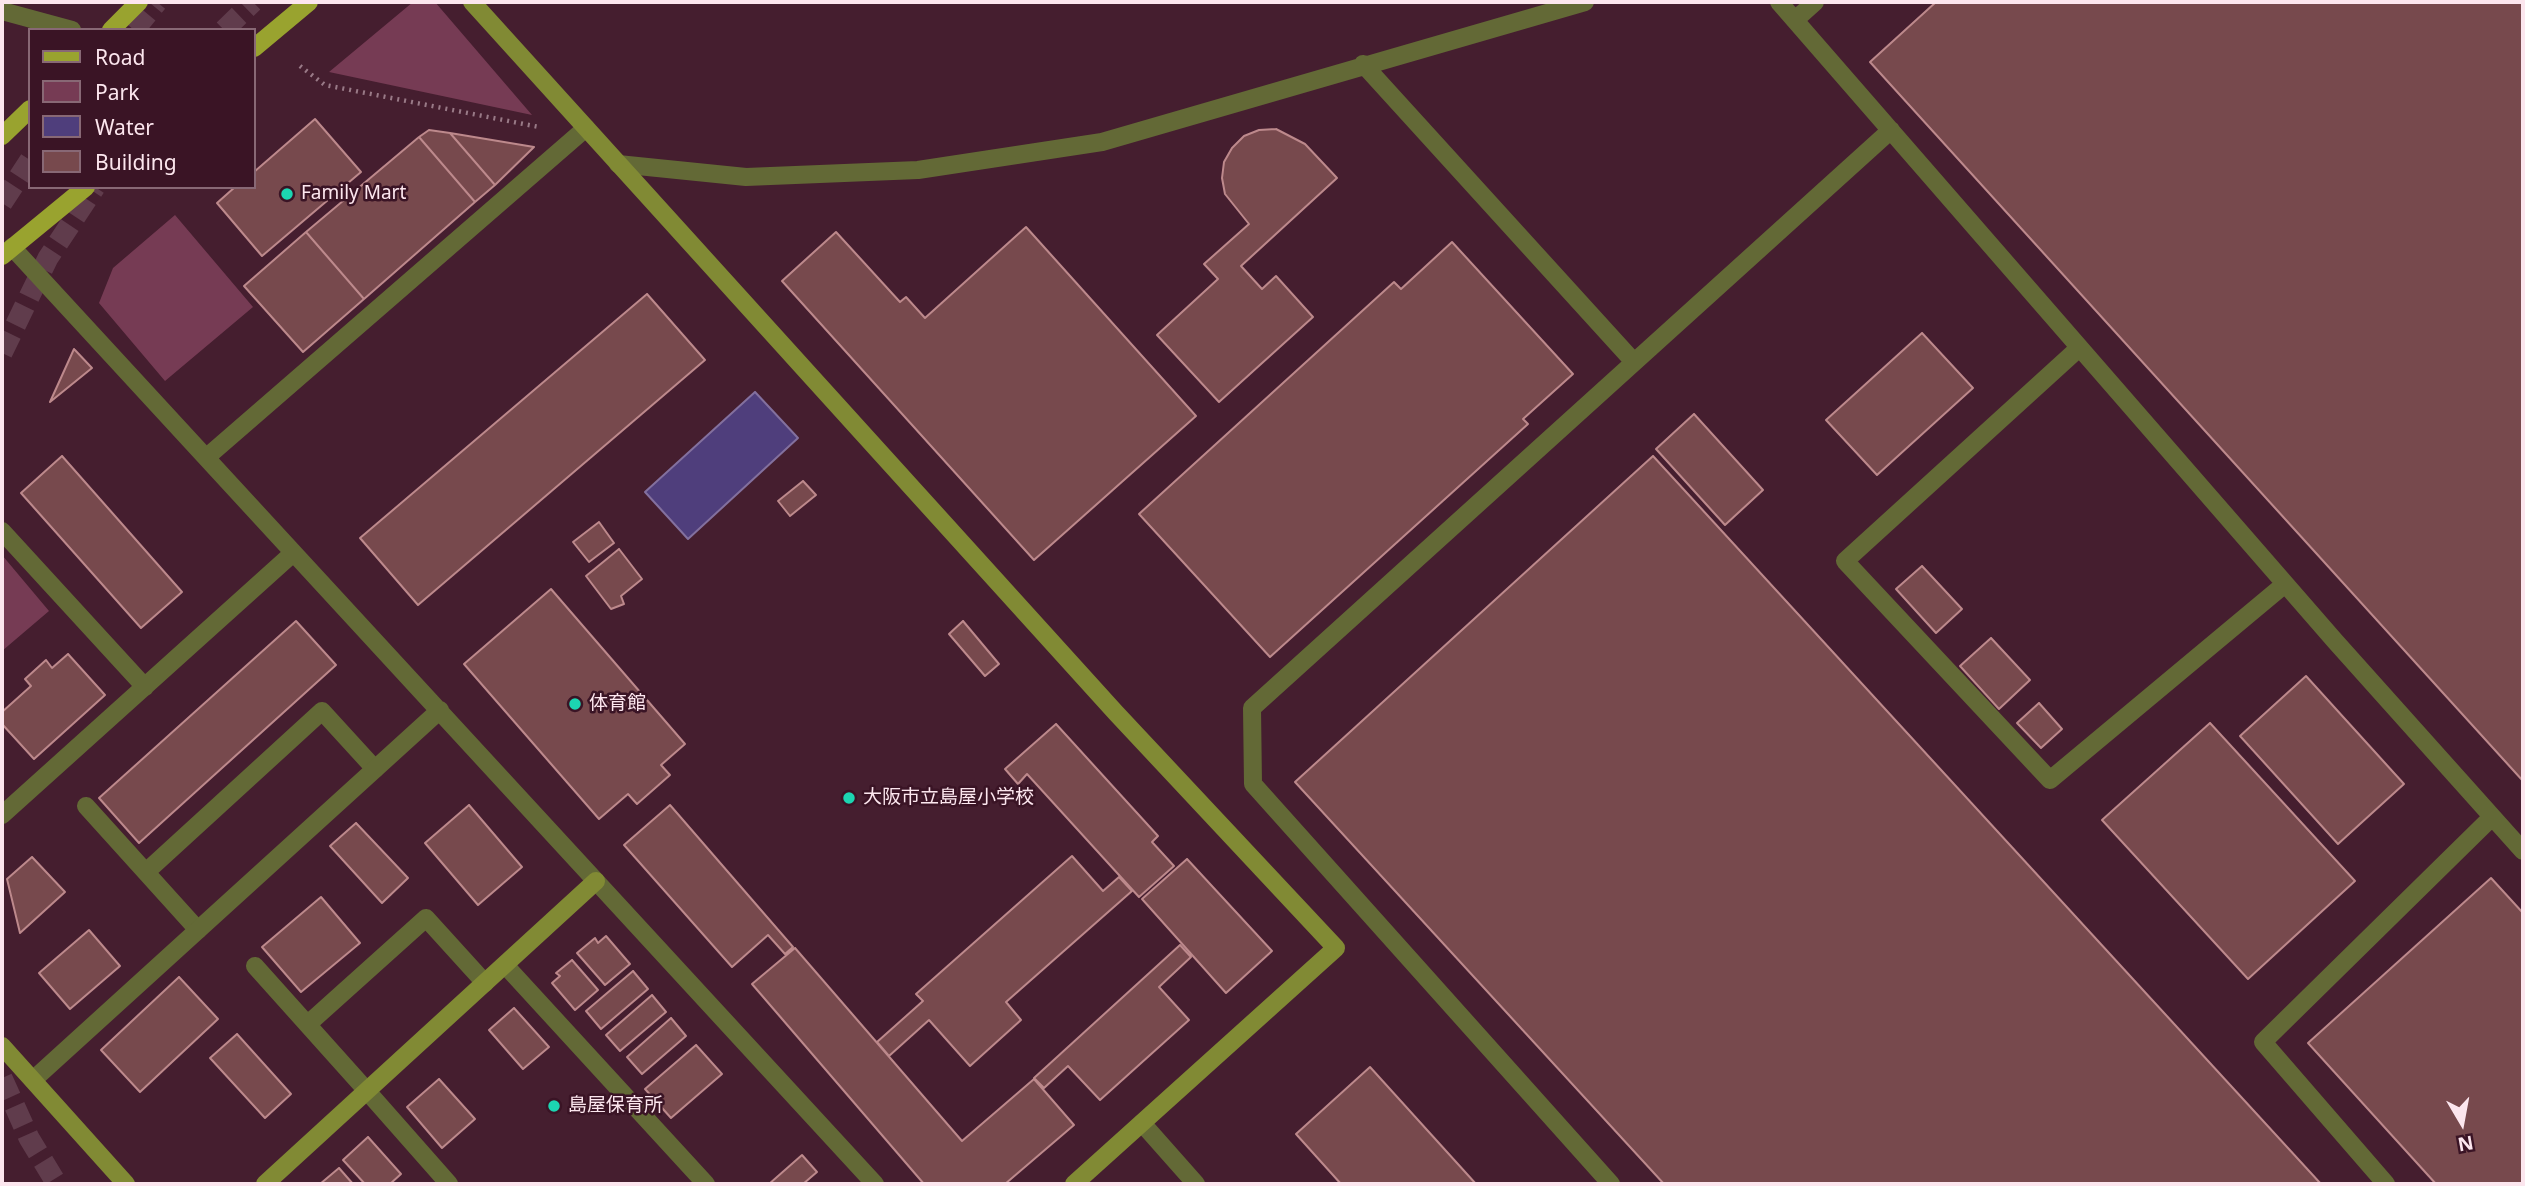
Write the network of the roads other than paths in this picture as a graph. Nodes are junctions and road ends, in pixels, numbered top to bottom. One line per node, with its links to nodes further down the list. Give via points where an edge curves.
1 (139, 2): 10 (main road)
2 (309, 2): 11 (main road)
3 (471, 2): 14 (street)
4 (1585, 2): 12 (street)
5 (1779, 2): 8 (street)
6 (1815, 2): 8 (street)
7 (2, 11): 9 (street)
8 (1795, 20): 15 (street)
9 (65, 28)
10 (113, 28)
11 (256, 46)
12 (1363, 64): 17 (street, via 1102,142 918,170 746,177); 21 (street)
13 (28, 111): 16 (main road)
14 (586, 128): 17 (street); 22 (street)
15 (1891, 130): 20 (street); 21 (street)
16 (2, 136)
17 (618, 164): 43 (street, via 1116,713 1336,948)
18 (84, 189): 19 (main road)
19 (7, 252): 22 (street)
20 (2079, 348): 25 (street); 25 (street, via 1845,561 2050,780)
21 (1634, 362): 51 (street, via 1252,708 1253,785)
22 (208, 456): 24 (street)
23 (2, 531): 26 (street)
24 (292, 554): 26 (street); 27 (street)
25 (2285, 584): 31 (street)
26 (145, 687): 30 (street)
27 (440, 710): 28 (street); 34 (street)
28 (375, 769): 33 (street, via 322,711); 35 (street)
29 (86, 806): 33 (street)
30 (2, 814)
31 (2493, 817): 32 (street); 52 (street, via 2263,1042)
32 (2523, 851)
33 (146, 872): 35 (street)
34 (596, 881): 36 (street); 48 (street)
35 (198, 930): 41 (street)
36 (505, 965): 38 (street); 47 (street)
37 (255, 966): 39 (street)
38 (485, 982): 39 (street, via 426,918); 42 (street)
39 (307, 1024): 42 (street)
40 (2, 1046): 41 (street)
41 (33, 1080): 44 (street)
42 (367, 1091): 45 (street); 46 (street)
43 (1142, 1123): 49 (street); 50 (street)
44 (126, 1184)
45 (265, 1184)
46 (449, 1184)
47 (706, 1184)
48 (875, 1184)
49 (1074, 1184)
50 (1196, 1184)
51 (1611, 1184)
52 (2386, 1184)

